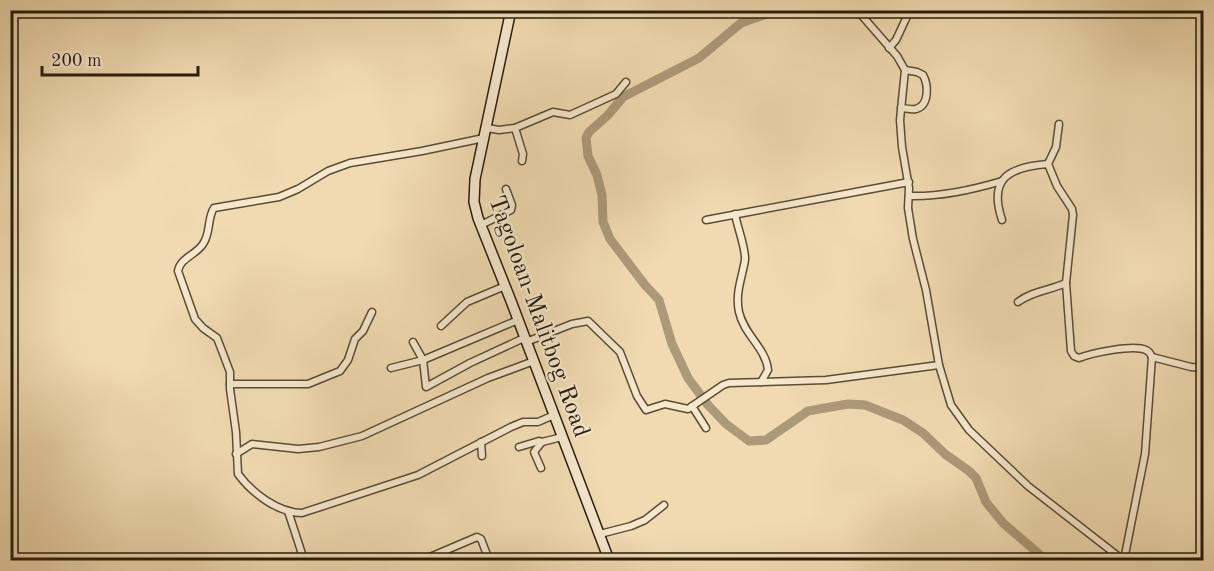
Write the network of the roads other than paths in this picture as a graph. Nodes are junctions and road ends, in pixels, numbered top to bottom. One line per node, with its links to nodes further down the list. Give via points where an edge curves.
1 (511, 10): 9 (main road, Tagoloan-Malitbog Road)
2 (857, 10): 4 (street)
3 (910, 10): 4 (street)
4 (889, 48): 5 (street)
5 (905, 70): 7 (street); 7 (street, via 923,75 927,93 918,108)
6 (626, 82): 10 (street, via 616,94 583,110 568,115 553,111)
7 (901, 108): 15 (street)
8 (1059, 124): 13 (street, via 1056,147)
9 (487, 128): 10 (street); 11 (main road, Tagoloan-Malitbog Road)
10 (515, 128): 12 (street)
11 (484, 138): 21 (main road, Tagoloan-Malitbog Road, via 473,190); 37 (street, via 350,163 279,197 214,208 203,244 181,263 178,271 195,319 218,341 230,372)
12 (522, 161)
13 (1048, 164): 14 (street, via 1012,172); 22 (street, via 1073,212)
14 (1002, 181): 17 (street, via 944,194); 20 (street, via 996,196)
15 (909, 182): 17 (street); 18 (street)
16 (506, 189): 21 (street, via 511,210)
17 (909, 196): 33 (street, via 913,239)
18 (735, 214): 19 (street); 36 (street, via 745,257 738,307 745,330 766,359 768,370)
19 (706, 220)
20 (1002, 220)
21 (481, 225): 23 (main road, Tagoloan-Malitbog Road)
22 (1066, 283): 24 (street); 30 (street, via 1074,356 1143,349)
23 (505, 286): 26 (main road, Tagoloan-Malitbog Road); 27 (street, via 467,302)
24 (1018, 302)
25 (372, 312): 37 (street, via 340,371 308,384)
26 (518, 321): 28 (main road, Tagoloan-Malitbog Road); 31 (street)
27 (441, 326)
28 (525, 340): 31 (street, via 426,387); 32 (main road, Tagoloan-Malitbog Road); 38 (street, via 588,321 620,352 646,410 665,404 686,409)
29 (413, 342): 31 (street)
30 (1152, 357): 35 (street); 55 (street, via 1145,454)
31 (423, 360): 34 (street)
32 (534, 361): 39 (main road, Tagoloan-Malitbog Road); 45 (street, via 362,436 298,449 252,444)
33 (939, 365): 36 (street, via 826,380); 55 (street, via 951,405 969,430 1028,486)
34 (391, 368)
35 (1203, 368)
36 (761, 382): 38 (street, via 725,384)
37 (230, 384): 45 (street)
38 (692, 406): 40 (street)
39 (554, 415): 41 (main road, Tagoloan-Malitbog Road); 42 (street, via 534,423 523,422)
40 (706, 428)
41 (562, 437): 43 (street); 50 (main road, Tagoloan-Malitbog Road)
42 (481, 442): 46 (street); 49 (street, via 418,475 302,513)
43 (542, 442): 44 (street); 47 (street, via 534,452)
44 (519, 447)
45 (236, 454): 49 (street, via 236,468 244,482)
46 (482, 456)
47 (542, 468)
48 (664, 505): 50 (street, via 645,520)
49 (288, 512): 52 (street)
50 (600, 534): 54 (main road, Tagoloan-Malitbog Road)
51 (487, 560): 53 (street, via 477,537)
52 (304, 561)
53 (423, 561)
54 (609, 561)
55 (1123, 561)

